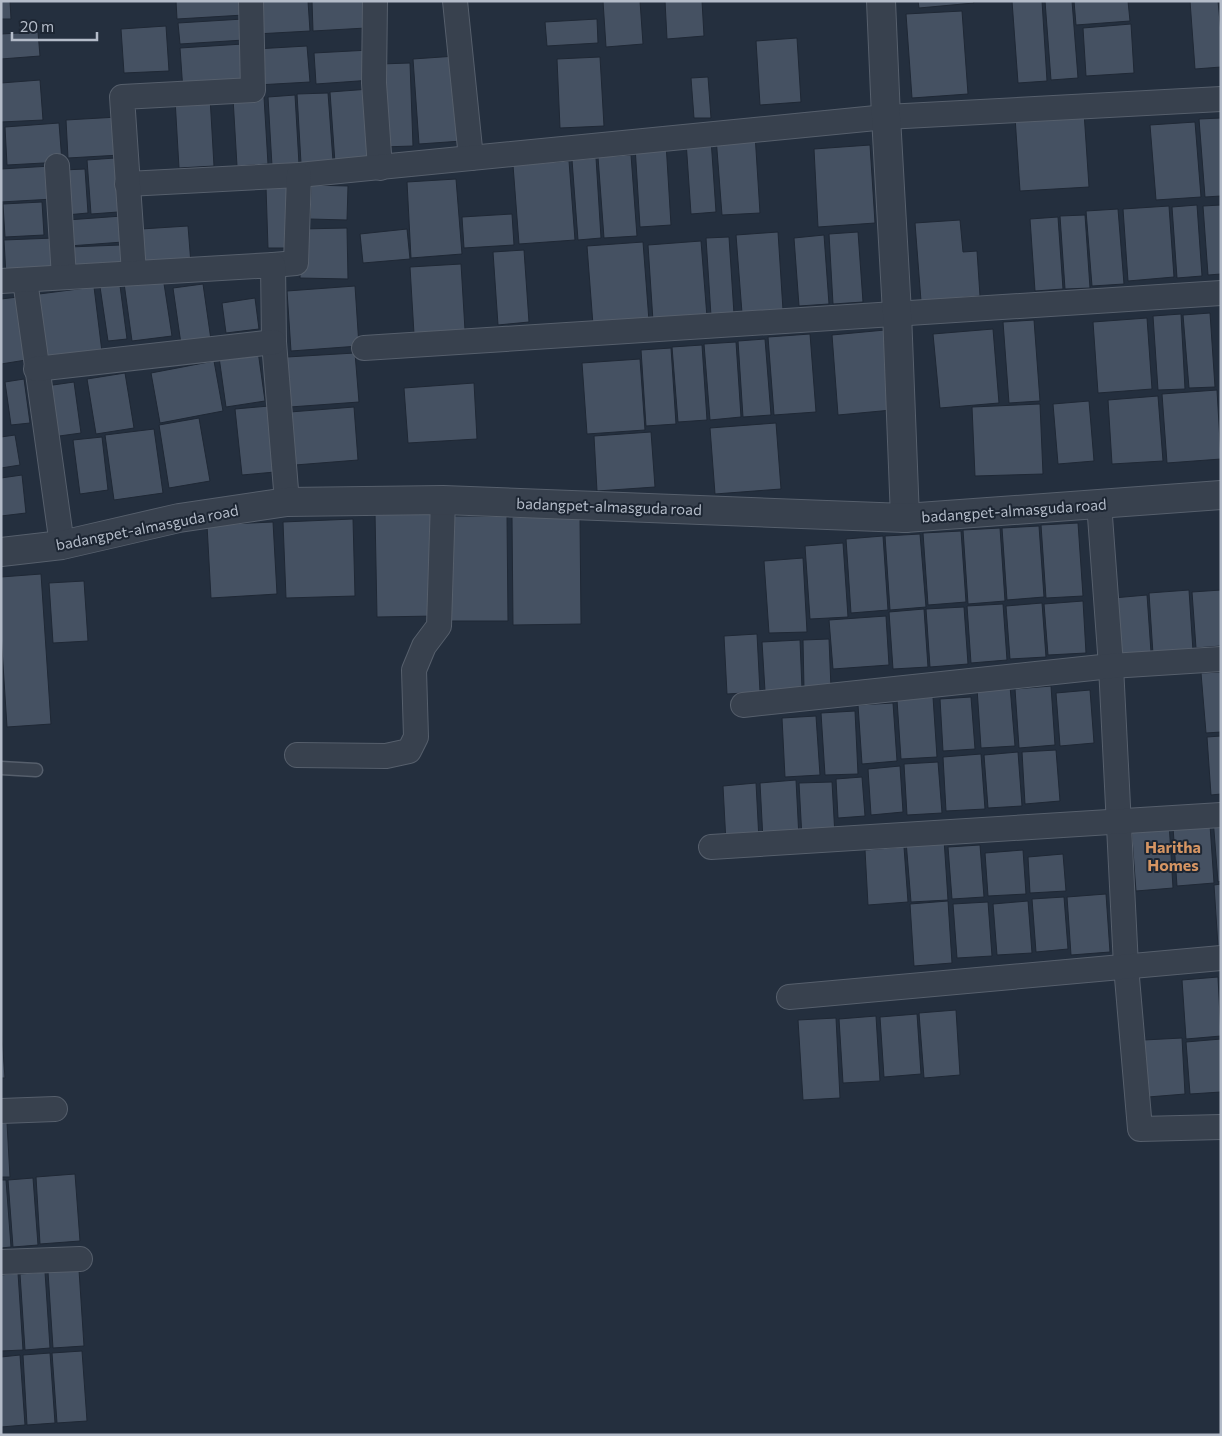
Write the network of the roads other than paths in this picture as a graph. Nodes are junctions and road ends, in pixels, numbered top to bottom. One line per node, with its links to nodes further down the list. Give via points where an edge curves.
1 (252, 1): 11 (street, via 253,90 122,97)
2 (375, 1): 9 (street, via 374,83)
3 (455, 1): 7 (street)
4 (881, 1): 6 (street)
5 (1221, 99): 6 (street)
6 (886, 117): 7 (street); 18 (street)
7 (471, 158): 9 (street)
8 (57, 166): 14 (street)
9 (380, 168): 10 (street)
10 (299, 175): 11 (street); 12 (street, via 296,263)
11 (127, 184): 13 (street)
12 (273, 265): 13 (street); 19 (street)
13 (134, 273): 14 (street)
14 (64, 277): 15 (street)
15 (25, 280): 16 (street); 21 (street)
16 (1, 281)
17 (1221, 293): 18 (street)
18 (897, 312): 20 (street); 26 (street)
19 (274, 342): 21 (street); 24 (street)
20 (364, 348)
21 (36, 369): 27 (street)
22 (1221, 495): 25 (street, badangpet-almasguda road)
23 (443, 500): 24 (street, badangpet-almasguda road); 26 (street, badangpet-almasguda road); 32 (street, via 438,626 424,646 414,670 416,737 410,751 386,756)
24 (287, 502): 27 (street, badangpet-almasguda road, via 179,518)
25 (1099, 503): 26 (street, badangpet-almasguda road); 30 (street)
26 (905, 518)
27 (62, 545): 28 (street, badangpet-almasguda road)
28 (1, 552)
29 (1221, 659): 30 (street)
30 (1111, 666): 31 (street); 36 (street)
31 (743, 705)
32 (297, 754)
33 (1, 768): 34 (lane)
34 (36, 770)
35 (1221, 815): 36 (street)
36 (1119, 821): 37 (street); 39 (street)
37 (711, 847)
38 (1221, 958): 39 (street)
39 (1126, 966): 40 (street); 43 (street, via 1140,1129)
40 (789, 997)
41 (56, 1109): 42 (street)
42 (1, 1111)
43 (1221, 1127)
44 (80, 1259): 45 (street)
45 (1, 1262)

